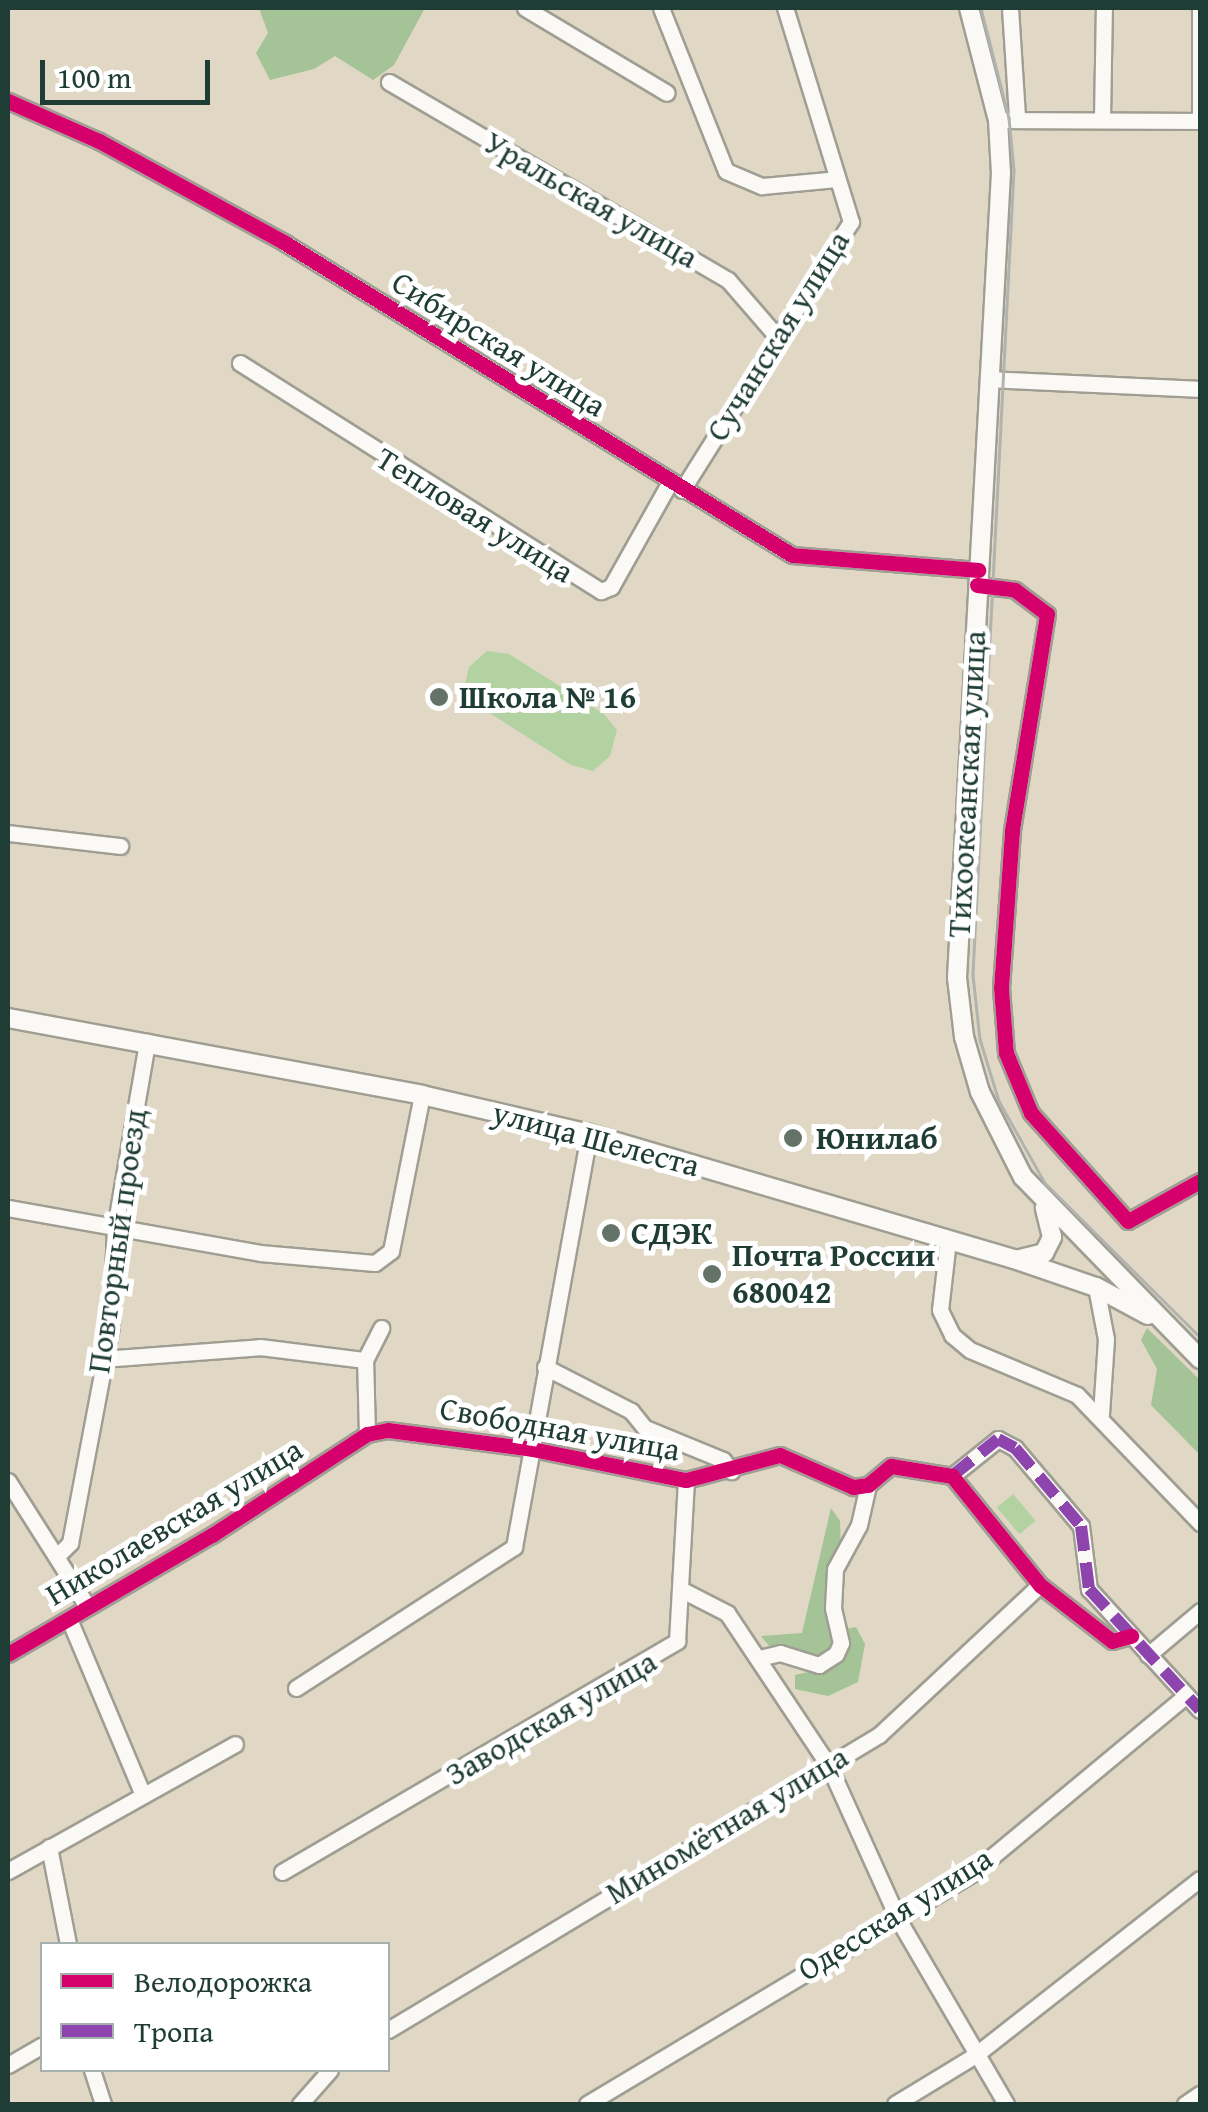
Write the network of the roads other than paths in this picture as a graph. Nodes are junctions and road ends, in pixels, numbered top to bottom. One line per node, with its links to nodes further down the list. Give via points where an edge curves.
1 (525, 8): 9 (street)
2 (661, 8): 15 (street, via 726,171 762,186)
3 (785, 8): 15 (street, Сучанская улица)
4 (969, 8): 13 (main road, Тихоокеанская улица)
5 (1010, 8): 11 (street)
6 (1104, 8): 12 (street)
7 (1200, 8): 14 (street)
8 (389, 82): 16 (street, Уральская улица, via 728,280)
9 (667, 93)
10 (8, 102): 20 (street, Сибирская улица, via 99,141 285,243)
11 (1017, 117): 12 (street); 13 (street)
12 (1102, 118): 14 (street)
13 (998, 120): 18 (main road, Тихоокеанская улица)
14 (1200, 121)
15 (837, 179): 16 (street, Сучанская улица, via 851,222)
16 (778, 338): 20 (street, Сучанская улица)
17 (240, 363): 20 (street, Тепловая улица, via 601,590 611,588)
18 (989, 379): 19 (street); 21 (main road, Тихоокеанская улица)
19 (1200, 389)
20 (676, 486): 21 (street, Сибирская улица, via 792,555)
21 (978, 578): 28 (street, Сибирская улица, via 1015,590 1047,614 1012,831 1001,988 1006,1052 1031,1113 1128,1222); 29 (main road, Тихоокеанская улица, via 959,1009 980,1092 1010,1159)
22 (8, 833): 23 (street)
23 (120, 846)
24 (8, 1018): 25 (main road, улица Шелеста)
25 (147, 1042): 26 (main road, улица Шелеста); 31 (street, Повторный проезд)
26 (422, 1095): 27 (main road, улица Шелеста); 31 (street, via 391,1251 362,1263)
27 (589, 1134): 32 (main road, улица Шелеста); 40 (street)
28 (1200, 1181)
29 (1043, 1204): 33 (main road, via 1052,1238 1044,1253); 35 (main road, Тихоокеанская улица)
30 (8, 1208): 31 (street)
31 (116, 1228): 38 (street, Повторный проезд, via 118,1284)
32 (948, 1240): 33 (main road, улица Шелеста); 41 (street, via 940,1310 952,1334 970,1350 1063,1387)
33 (1014, 1259): 34 (main road, улица Шелеста)
34 (1096, 1287): 35 (main road, улица Шелеста); 41 (street, via 1106,1339)
35 (1166, 1325): 37 (main road, Тихоокеанская улица)
36 (380, 1328): 39 (street)
37 (1200, 1359)
38 (102, 1360): 39 (street, via 260,1346); 50 (street, Повторный проезд, via 70,1543)
39 (365, 1360): 42 (street)
40 (544, 1367): 43 (street); 44 (street, via 631,1411 645,1428 723,1460)
41 (1100, 1415): 49 (street)
42 (367, 1434): 43 (street, Свободная улица, via 408,1430); 53 (street, Николаевская улица)
43 (532, 1449): 46 (street, Свободная улица); 60 (street, via 514,1547)
44 (732, 1471): 46 (street, Свободная улица); 48 (street, Свободная улица, via 780,1455 847,1485)
45 (952, 1476): 48 (street, via 891,1466); 51 (street); 56 (street, via 998,1439 1015,1448 1075,1516 1089,1589)
46 (686, 1480): 52 (street, Заводская улица)
47 (8, 1482): 50 (street)
48 (868, 1486): 59 (street, via 859,1525 835,1569 836,1654 819,1665 780,1653)
49 (1200, 1523)
50 (59, 1554): 53 (street)
51 (1040, 1586): 56 (street, via 1112,1640); 64 (street, Миномётная улица, via 879,1734)
52 (682, 1590): 59 (street, via 728,1613); 68 (street, Заводская улица, via 681,1635 659,1656)
53 (88, 1607): 55 (street, Николаевская улица)
54 (1200, 1611): 58 (street)
55 (69, 1618): 57 (street, Николаевская улица); 65 (street)
56 (1131, 1636): 58 (street)
57 (8, 1654)
58 (1148, 1655): 61 (street)
59 (758, 1658): 64 (street)
60 (296, 1688)
61 (1184, 1697): 62 (street); 70 (street, Одесская улица, via 972,1874)
62 (1200, 1710)
63 (235, 1744): 65 (street)
64 (830, 1766): 70 (street); 72 (street, Миномётная улица)
65 (142, 1793): 66 (street)
66 (49, 1846): 67 (street); 71 (street)
67 (8, 1870)
68 (282, 1872)
69 (1200, 1879): 74 (street)
70 (898, 1918): 74 (street); 81 (street, Одесская улица)
71 (68, 1942)
72 (390, 2029)
73 (40, 2046): 75 (street)
74 (974, 2056): 82 (street); 83 (street)
75 (8, 2065)
76 (93, 2072): 80 (street)
77 (328, 2072): 79 (street)
78 (1200, 2094): 84 (street)
79 (300, 2103)
80 (103, 2104)
81 (587, 2104)
82 (895, 2104)
83 (1006, 2104)
84 (1185, 2104)

